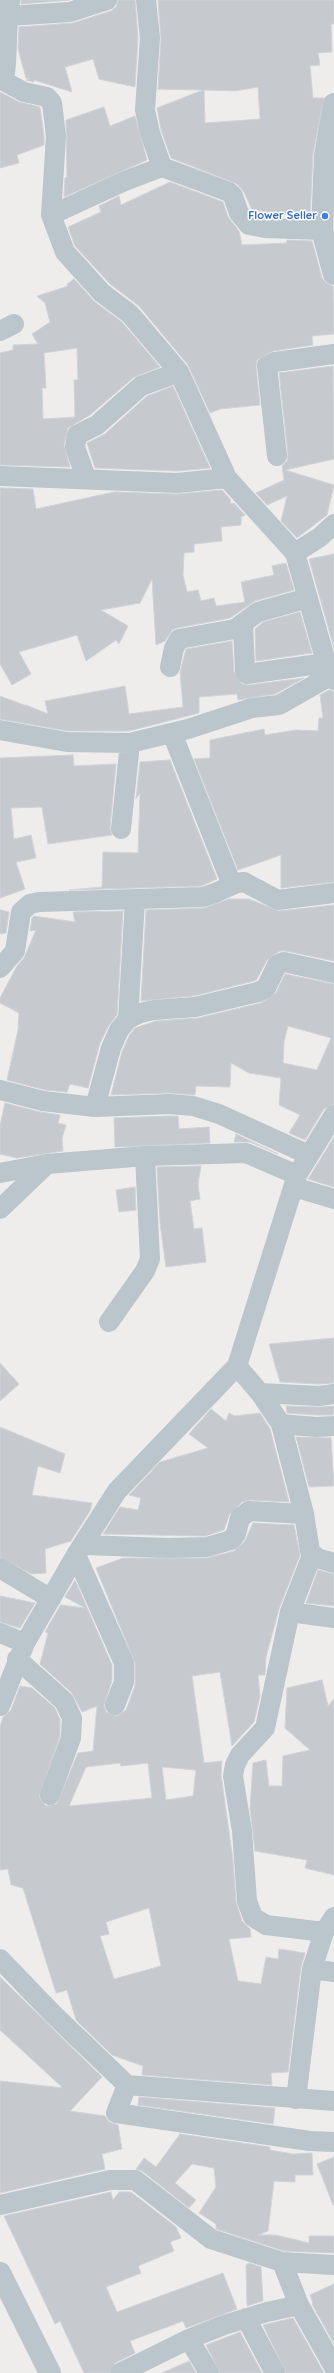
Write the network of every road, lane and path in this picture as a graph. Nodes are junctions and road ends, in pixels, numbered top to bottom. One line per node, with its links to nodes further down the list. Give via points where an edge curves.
1 (107, 0): 3 (street, via 70,12)
2 (146, 0): 6 (street, via 150,38 145,110)
3 (9, 8): 4 (street, via 5,73)
4 (0, 79): 7 (street, via 24,92 47,97 54,108 56,136)
5 (334, 104): 8 (street, via 325,156)
6 (162, 167): 7 (street); 8 (street, via 229,192 239,213 249,225)
7 (51, 215): 11 (street, via 65,252 102,293 130,314)
8 (322, 230): 9 (street)
9 (334, 274)
10 (334, 354): 12 (street, via 275,362 267,366)
11 (179, 372): 14 (street, via 141,386 97,425 77,435 75,447); 15 (street)
12 (277, 456)
13 (0, 476): 14 (street)
14 (86, 478): 15 (street, via 176,483)
15 (227, 478): 17 (street)
16 (334, 524): 17 (street, via 320,537)
17 (295, 553): 18 (street)
18 (308, 598): 19 (street, via 264,610); 21 (street)
19 (243, 624): 20 (street, via 226,632 179,639 174,648); 21 (street, via 247,674)
20 (170, 667)
21 (330, 673): 23 (street, via 279,705 252,708)
22 (0, 730): 24 (street, via 67,742)
23 (172, 733): 24 (street); 26 (street)
24 (130, 743): 25 (street)
25 (122, 828)
26 (232, 885): 27 (street, via 244,882 278,900); 28 (street, via 203,896)
27 (334, 893)
28 (136, 900): 29 (street, via 30,904 21,912 15,951); 31 (street)
29 (0, 968)
30 (334, 972): 31 (street, via 284,962 277,965 266,988 258,992 195,1007 154,1010)
31 (128, 1019): 33 (street, via 119,1030 111,1048)
32 (0, 1090): 33 (street, via 43,1101)
33 (95, 1107): 35 (street, via 170,1104 193,1106 219,1114)
34 (334, 1115): 35 (street)
35 (310, 1155): 39 (street)
36 (145, 1156): 37 (street); 39 (street, via 246,1153); 42 (street, via 150,1259 145,1271)
37 (47, 1164): 38 (street); 41 (street)
38 (0, 1173)
39 (296, 1181): 40 (street); 43 (street)
40 (334, 1199)
41 (0, 1209)
42 (110, 1322)
43 (237, 1366): 44 (street); 49 (street, via 117,1491)
44 (260, 1393): 45 (street, via 319,1396); 46 (street)
45 (334, 1394)
46 (281, 1424): 47 (street); 48 (street)
47 (334, 1426)
48 (304, 1514): 49 (street, via 249,1511 240,1518 236,1534 231,1540 207,1547); 50 (street, via 307,1541)
49 (80, 1550): 53 (street); 58 (street, via 124,1663 124,1682)
50 (312, 1555): 51 (street); 54 (street)
51 (334, 1563)
52 (0, 1568): 53 (street)
53 (51, 1599): 57 (street)
54 (290, 1612): 55 (street); 61 (street, via 268,1718 261,1734 240,1755 235,1765 234,1785 242,1830 247,1901 253,1918 266,1925)
55 (334, 1618)
56 (0, 1633): 57 (street)
57 (21, 1651): 59 (street); 60 (street, via 64,1701 72,1718 71,1738)
58 (115, 1705)
59 (0, 1706)
60 (50, 1796)
61 (329, 1925): 63 (street)
62 (0, 1959): 65 (street)
63 (312, 1969): 64 (street); 66 (street)
64 (334, 1972)
65 (127, 2085): 66 (street); 68 (street, via 116,2113 310,2141)
66 (296, 2099): 67 (street)
67 (334, 2101)
68 (334, 2142)
69 (0, 2205): 70 (street, via 110,2180 135,2180 211,2239)
70 (282, 2262): 71 (street); 73 (street)
71 (334, 2265)
72 (0, 2272): 77 (street)
73 (299, 2305): 74 (street); 76 (street)
74 (246, 2318): 75 (street); 80 (street)
75 (189, 2338): 78 (street); 79 (street)
76 (334, 2366)
77 (50, 2373)
78 (120, 2373)
79 (209, 2373)
80 (275, 2373)

